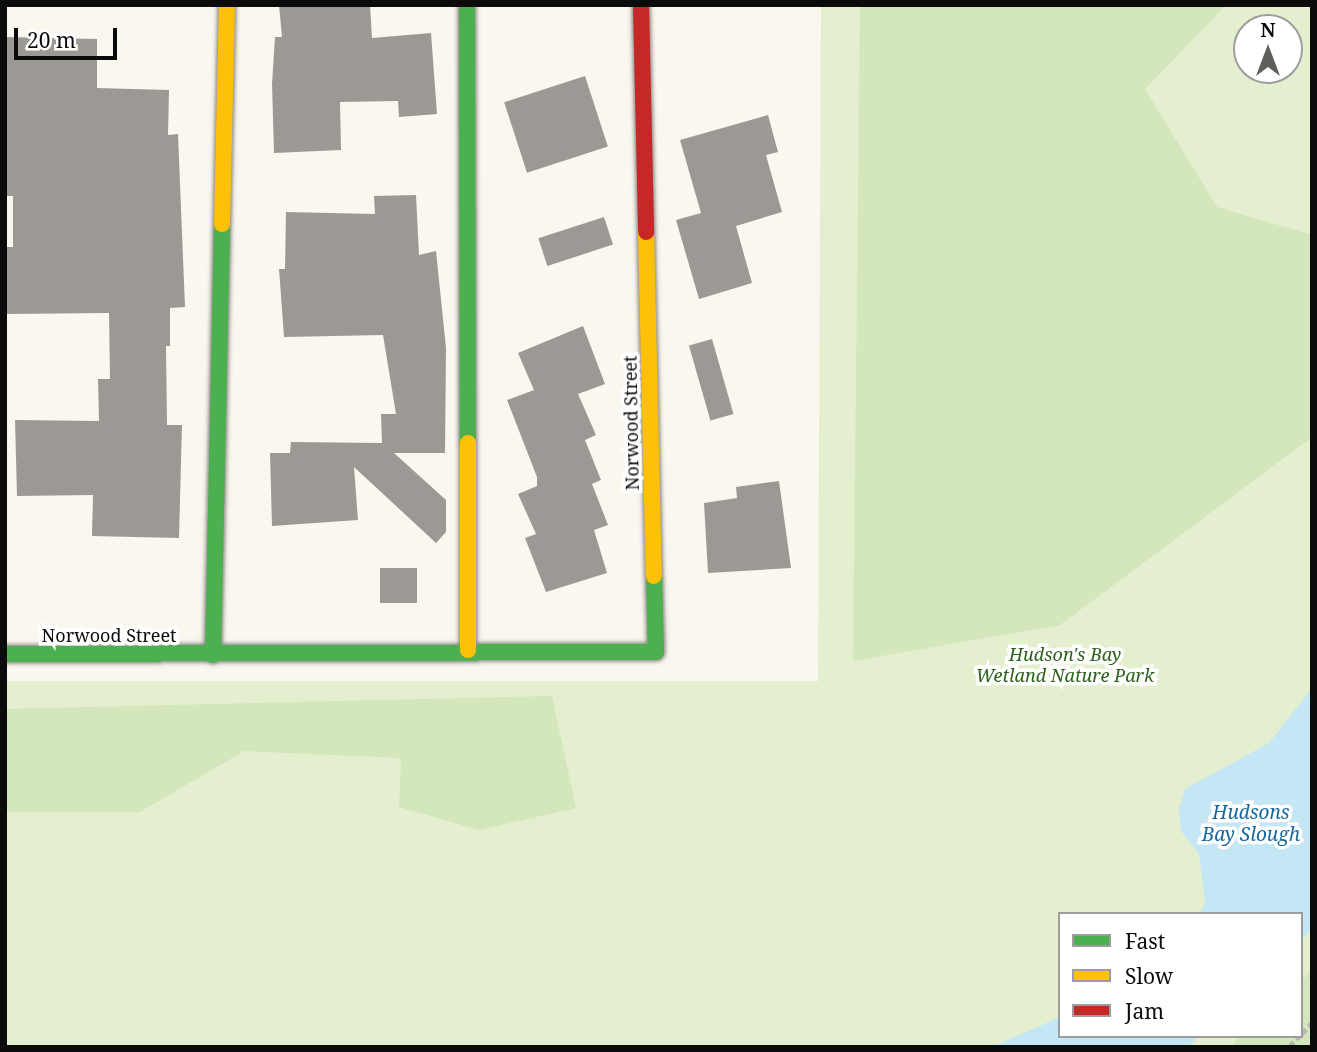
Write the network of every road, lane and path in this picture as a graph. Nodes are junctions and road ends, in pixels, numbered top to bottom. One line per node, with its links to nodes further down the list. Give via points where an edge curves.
1 (226, 5): 6 (street)
2 (467, 5): 4 (street)
3 (641, 5): 4 (street, Norwood Street, via 656,652)
4 (468, 650): 6 (street, Norwood Street)
5 (5, 654): 6 (street, Norwood Street)
6 (213, 655)

